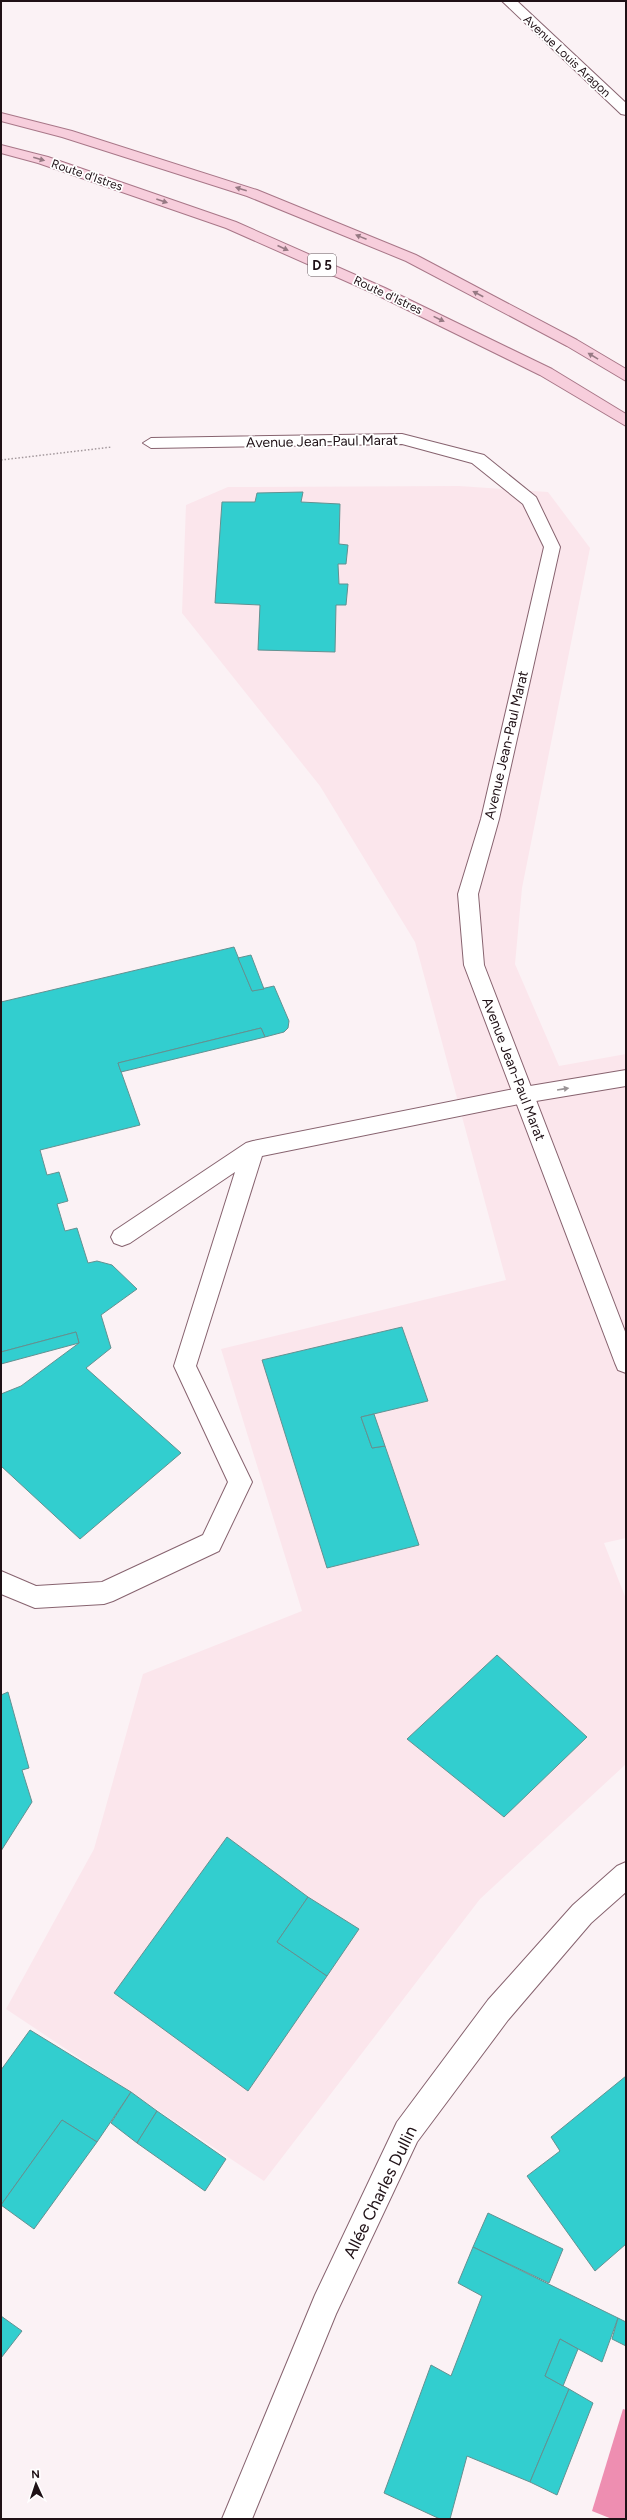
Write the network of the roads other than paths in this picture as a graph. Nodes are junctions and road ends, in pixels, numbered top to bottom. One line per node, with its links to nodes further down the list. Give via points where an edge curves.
1 (509, 1): 2 (street, Avenue Louis Aragon)
2 (625, 109)
3 (1, 117): 5 (main road, one-way to 3, via 572,343 410,258 252,193 67,134)
4 (1, 149): 6 (main road, Route d'Istres / D 5, one-way to 6, via 43,160 230,225 380,291 546,372)
5 (626, 376)
6 (626, 421)
7 (151, 443): 9 (street, Avenue Jean-Paul Marat, via 402,439 478,459 530,501 552,547 490,819 468,894 474,965)
8 (626, 1078): 9 (street, one-way to 8)
9 (524, 1095): 10 (street); 12 (street, Avenue Jean-Paul Marat)
10 (253, 1149): 11 (street); 13 (street, via 185,1366 240,1482 211,1543 104,1592 35,1597)
11 (122, 1237)
12 (626, 1363)
13 (1, 1582)
14 (626, 1875): 15 (street, Allée Charles Dullin, via 582,1914 498,2010 407,2132 325,2305)
15 (237, 2519)

